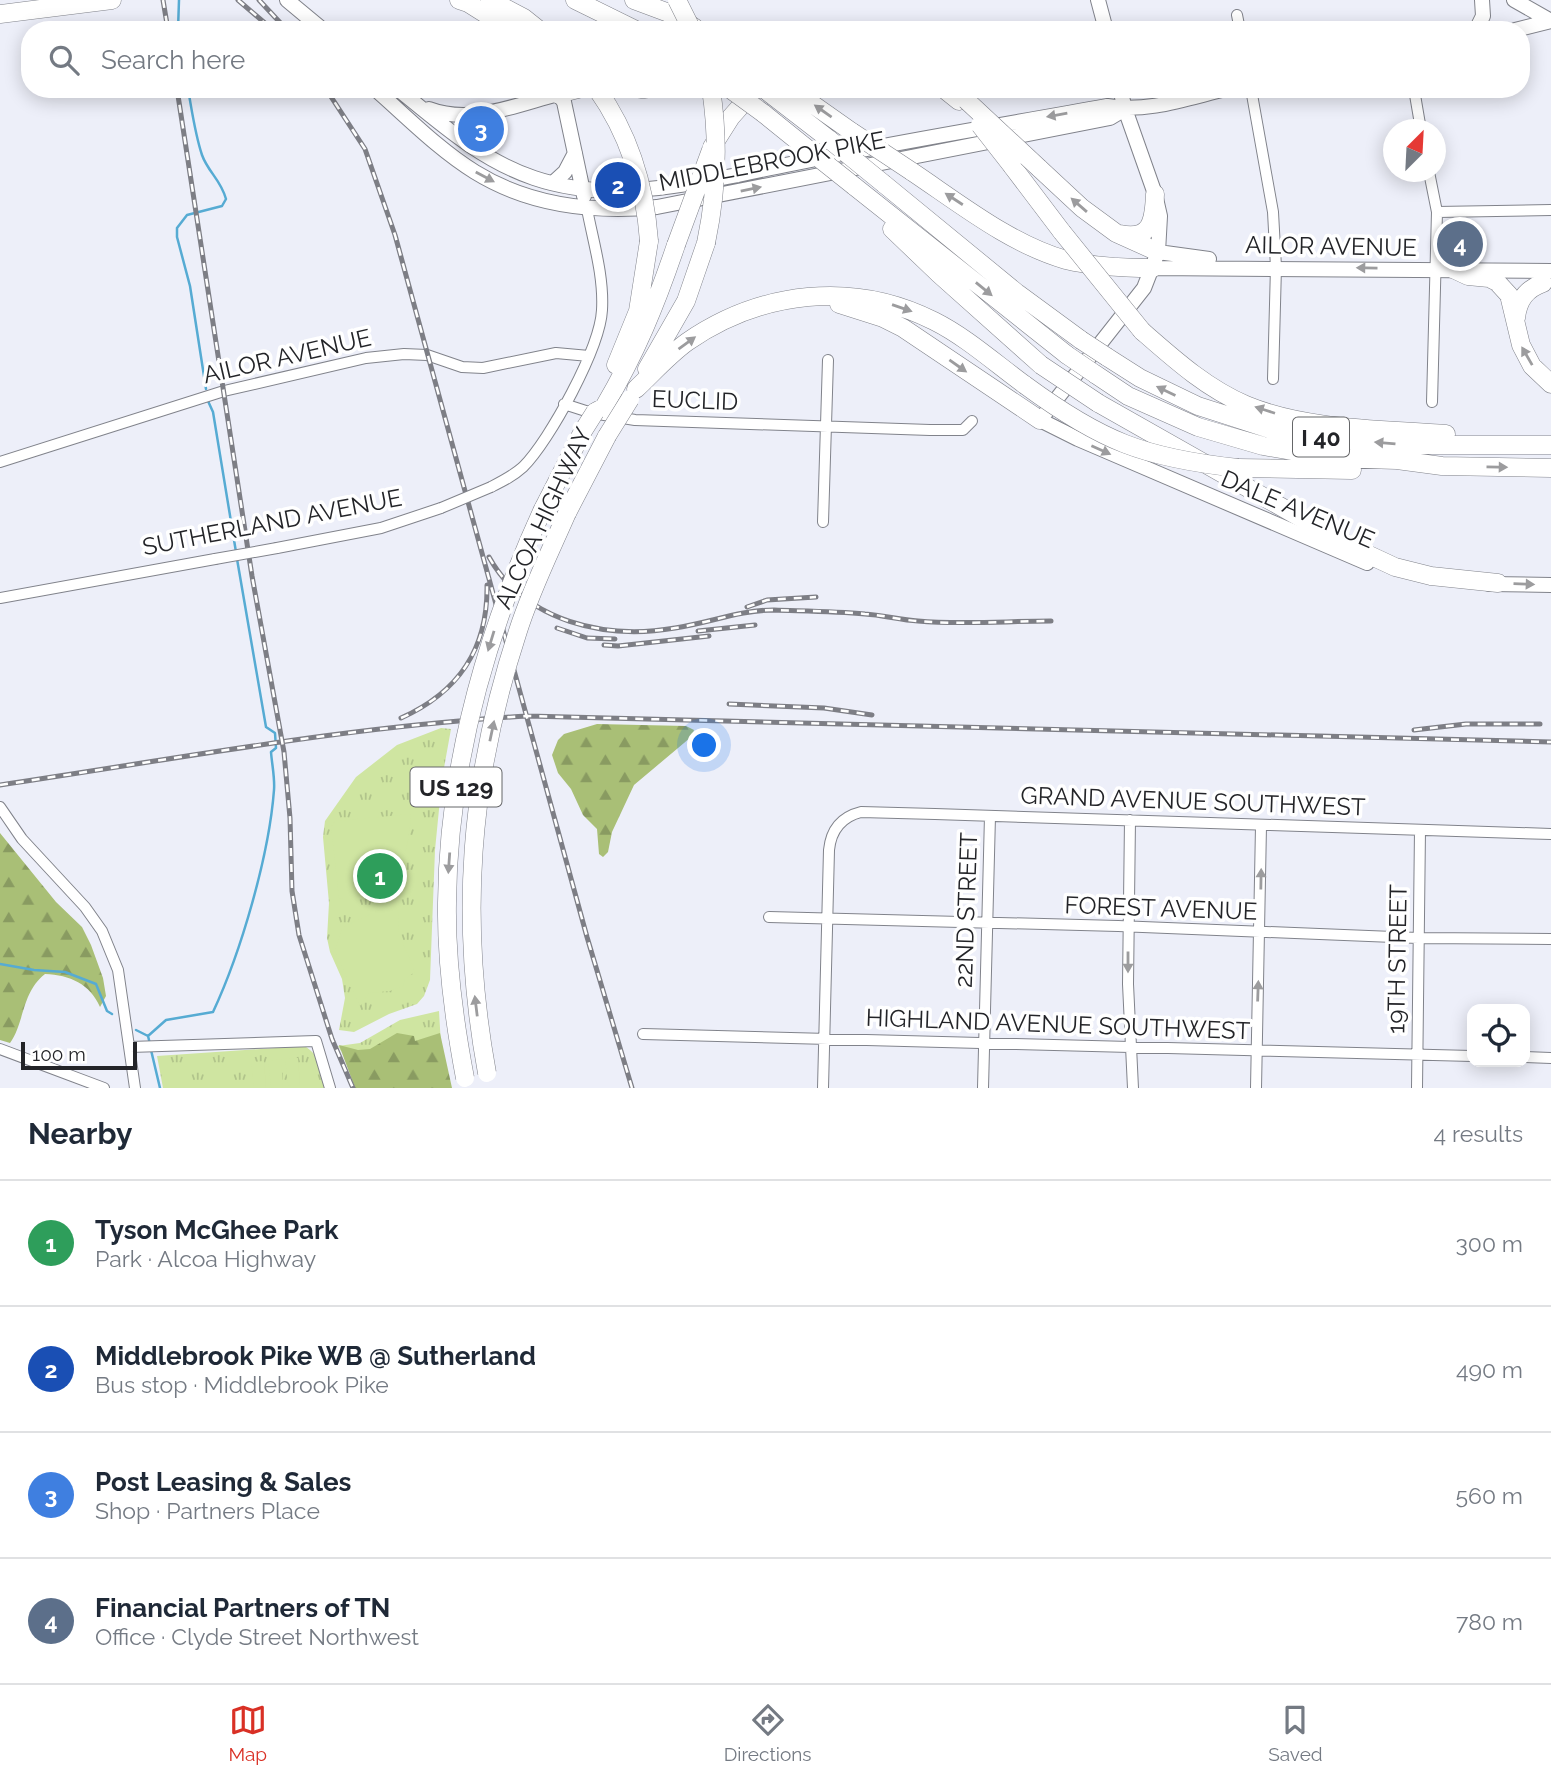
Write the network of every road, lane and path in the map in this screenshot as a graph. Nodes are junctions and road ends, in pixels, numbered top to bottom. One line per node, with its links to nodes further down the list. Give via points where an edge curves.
1 (112, 0): 12 (highway)
2 (274, 0): 14 (main road)
3 (287, 0): 15 (main road)
4 (459, 0): 16 (highway)
5 (490, 0): 17 (highway)
6 (575, 0): 18 (highway)
7 (677, 0): 21 (highway, bridge)
8 (1098, 0): 22 (main road)
9 (1482, 0): 24 (main road)
10 (1514, 0): 25 (main road)
11 (640, 3): 19 (highway); 20 (highway)
12 (0, 14)
13 (1237, 15): 23 (street)
14 (297, 21)
15 (312, 21)
16 (497, 21)
17 (528, 21)
18 (618, 21)
19 (669, 21)
20 (684, 21)
21 (688, 21)
22 (1103, 21)
23 (1238, 21)
24 (1480, 21)
25 (1551, 21): 26 (main road)
26 (1530, 26)
27 (385, 98): 45 (main road, MIDDLEBROOK PIKE)
28 (409, 98): 43 (main road, MIDDLEBROOK PIKE)
29 (535, 98): 43 (main road, via 469,117)
30 (561, 98): 48 (main road, SUTHERLAND AVENUE)
31 (603, 98): 68 (highway, bridge, via 638,173 649,241 638,311)
32 (711, 98): 69 (highway, bridge, via 716,180 706,243 686,300)
33 (742, 98): 51 (highway, bridge)
34 (749, 98): 68 (highway, bridge, via 711,150 637,349)
35 (788, 98): 75 (highway, I 40, one-way to 35, bridge, via 1394,444 1282,433 1198,406 1140,378 1017,293 830,139)
36 (792, 98): 58 (highway, one-way to 36, bridge, via 1114,268 1067,260 1032,247)
37 (960, 98): 75 (highway, one-way to 37, bridge, via 1335,425 1246,404 1206,383 1142,331)
38 (960, 98): 57 (highway, one-way to 38, bridge)
39 (1122, 98): 44 (main road)
40 (1186, 98): 44 (main road, MIDDLEBROOK PIKE)
41 (1253, 98): 59 (street, via 1273,212)
42 (1416, 98): 46 (street)
43 (417, 105): 47 (main road, MIDDLEBROOK PIKE)
44 (1125, 109): 52 (main road, MIDDLEBROOK PIKE, one-way to 52, via 1107,106 675,187 622,192); 53 (main road); 54 (main road, MIDDLEBROOK PIKE, one-way to 44, via 657,207 1110,118)
45 (401, 112): 47 (main road, via 411,110 437,129); 54 (main road, MIDDLEBROOK PIKE, one-way to 54, via 474,172 507,189)
46 (1419, 119)
47 (455, 135): 50 (main road, MIDDLEBROOK PIKE, via 510,169)
48 (575, 153): 50 (main road); 52 (main road, SUTHERLAND AVENUE)
49 (1431, 182): 56 (street)
50 (553, 183): 52 (main road, MIDDLEBROOK PIKE)
51 (852, 187): 77 (highway, I 40, one-way to 77, bridge, via 1067,355 1128,396 1198,427 1262,446 1333,458); 80 (highway, bridge, via 939,274 1041,365 1098,403 1395,567)
52 (582, 189): 54 (main road, SUTHERLAND AVENUE)
53 (1156, 194): 57 (highway, via 1150,227 1130,236); 58 (main road, via 1160,216)
54 (587, 209): 64 (street, SUTHERLAND AVENUE, via 602,308 599,333)
55 (1551, 211): 56 (street)
56 (1437, 212): 60 (street)
57 (1116, 233): 58 (highway)
58 (1155, 260): 59 (main road, AILOR AVENUE, via 1189,258); 72 (main road, via 1144,288)
59 (1270, 267): 60 (main road, AILOR AVENUE, one-way to 59); 66 (street)
60 (1444, 269): 61 (main road, AILOR AVENUE); 63 (highway, via 1496,282 1509,295); 70 (street)
61 (1548, 279): 63 (highway, via 1522,297)
62 (783, 300): 69 (highway, one-way to 62, via 685,344 711,327); 72 (highway, one-way to 72, via 839,304 883,318); 77 (highway, one-way to 77, bridge, via 860,297 911,310 955,333 1062,413 1118,443 1172,459 1238,468 1401,472)
63 (1515, 321): 67 (highway, one-way to 63, via 1532,366)
64 (589, 356): 71 (street, SUTHERLAND AVENUE); 76 (street, AILOR AVENUE, via 556,353 483,368 462,367 427,355 366,358 224,391)
65 (828, 360): 74 (street)
66 (1273, 379)
67 (1551, 384)
68 (607, 393): 108 (highway, ALCOA HIGHWAY / US 129, one-way to 108, bridge, via 604,407 583,431 524,550 478,681 458,774 447,902 453,1013)
69 (633, 394): 107 (highway, ALCOA HIGHWAY / US 129, one-way to 69, bridge, via 470,939 477,809 491,733 518,631 537,580 607,436)
70 (1432, 402)
71 (564, 404): 74 (street, EUCLID, via 624,419); 82 (street, SUTHERLAND AVENUE, bridge, via 534,455 514,474 441,508 381,528)
72 (1040, 420): 80 (main road, DALE AVENUE, one-way to 80, via 1395,573 1442,583)
73 (972, 421): 74 (street, EUCLID, via 963,430)
74 (827, 425): 79 (street)
75 (1551, 444)
76 (0, 462)
77 (1442, 466): 78 (highway, I 40, one-way to 78)
78 (1551, 468)
79 (823, 522)
80 (1498, 583): 81 (main road, DALE AVENUE, one-way to 81)
81 (1551, 585)
82 (0, 598)
83 (0, 807): 100 (street, via 102,931 118,970)
84 (990, 816): 85 (street, GRAND AVENUE SOUTHWEST); 90 (street, GRAND AVENUE SOUTHWEST, via 861,812 844,818 830,839); 91 (street, 22ND STREET)
85 (1130, 820): 86 (street, GRAND AVENUE SOUTHWEST); 92 (street)
86 (1261, 826): 87 (street, GRAND AVENUE SOUTHWEST); 93 (street, one-way to 86)
87 (1420, 830): 88 (street, GRAND AVENUE SOUTHWEST); 94 (street, 19TH STREET)
88 (1551, 834)
89 (769, 917): 90 (street, FOREST AVENUE)
90 (828, 919): 91 (street, FOREST AVENUE); 97 (street)
91 (987, 923): 92 (street, FOREST AVENUE); 98 (street, 22ND STREET)
92 (1128, 926): 93 (street, FOREST AVENUE); 99 (street, one-way to 99)
93 (1260, 931): 94 (street, FOREST AVENUE); 102 (street, one-way to 93)
94 (1418, 938): 95 (street, FOREST AVENUE); 103 (street, 19TH STREET)
95 (1551, 939)
96 (643, 1034): 97 (street, HIGHLAND AVENUE SOUTHWEST)
97 (825, 1038): 98 (street, HIGHLAND AVENUE SOUTHWEST); 112 (street)
98 (983, 1043): 99 (street, HIGHLAND AVENUE SOUTHWEST); 113 (street, 22ND STREET)
99 (1130, 1047): 102 (street, HIGHLAND AVENUE SOUTHWEST); 114 (street)
100 (130, 1048): 110 (street); 111 (street, via 316,1041)
101 (0, 1049): 109 (street)
102 (1256, 1051): 103 (street, HIGHLAND AVENUE SOUTHWEST); 115 (street)
103 (1417, 1055): 104 (street, HIGHLAND AVENUE SOUTHWEST); 116 (street, 19TH STREET)
104 (1467, 1056)
105 (1530, 1058): 106 (street)
106 (1551, 1058)
107 (489, 1081)
108 (466, 1083)
109 (104, 1088)
110 (135, 1088)
111 (330, 1088)
112 (823, 1088)
113 (983, 1088)
114 (1133, 1088)
115 (1256, 1088)
116 (1417, 1088)

